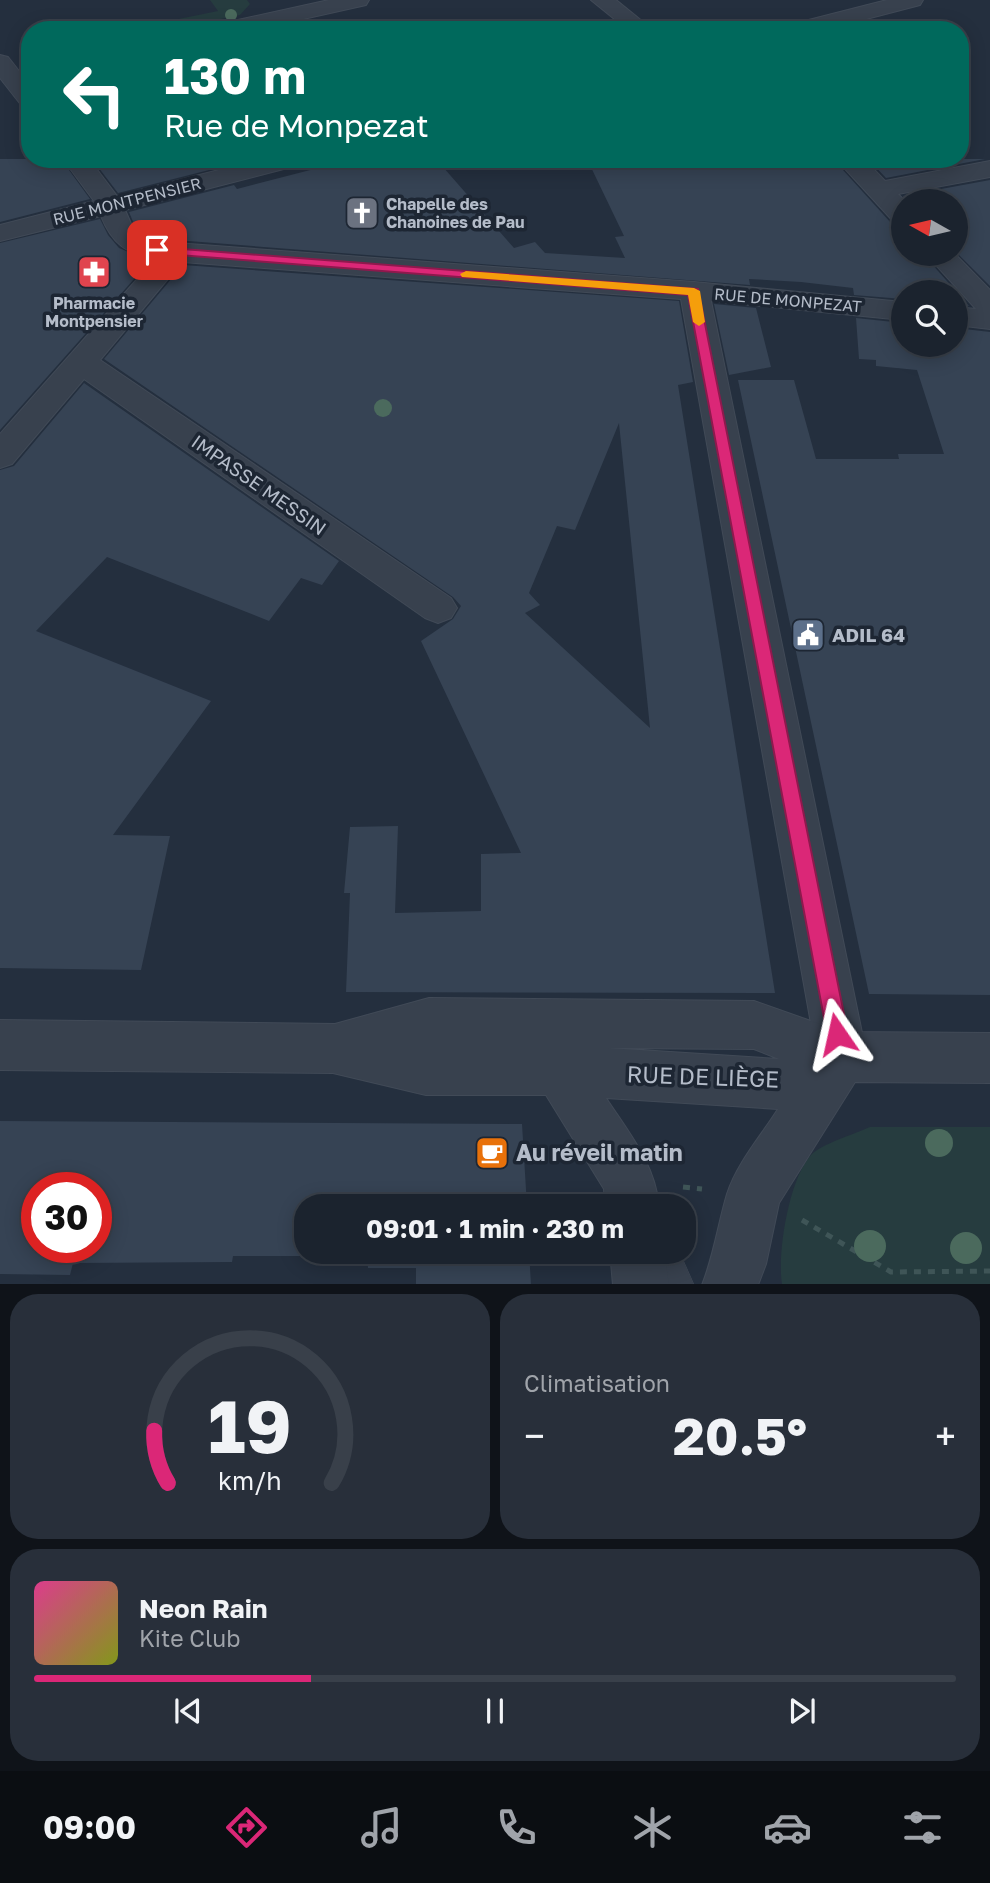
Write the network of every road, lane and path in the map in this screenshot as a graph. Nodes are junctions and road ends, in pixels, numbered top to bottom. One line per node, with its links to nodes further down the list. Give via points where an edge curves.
1 (358, 0): 4 (street)
2 (602, 0): 6 (street)
3 (912, 0): 7 (street)
4 (283, 8): 5 (street)
5 (248, 21)
6 (630, 21)
7 (832, 21)
8 (83, 168): 14 (street, RUE DE MONPEZAT)
9 (258, 168): 14 (street, RUE MONTPENSIER)
10 (858, 168): 12 (street)
11 (990, 169): 12 (street)
12 (879, 190): 13 (street)
13 (891, 202)
14 (110, 205): 15 (street, RUE MONTPENSIER); 16 (street, RUE DE MONPEZAT, via 120,229 140,248)
15 (0, 233)
16 (175, 253): 18 (street, RUE DE MONPEZAT); 23 (street)
17 (951, 266): 19 (street)
18 (694, 291): 20 (street, RUE DE MONPEZAT); 28 (street)
19 (990, 307)
20 (891, 310)
21 (968, 317): 22 (street)
22 (990, 320)
23 (81, 362): 24 (street); 25 (street, IMPASSE MESSIN)
24 (0, 456)
25 (438, 608)
26 (0, 1045): 27 (street, RUE DE LIÈGE, via 333,1048 426,1070)
27 (559, 1046): 28 (street, RUE DE LIÈGE, via 783,1084); 31 (street)
28 (842, 1057): 29 (street, RUE DE LIÈGE); 30 (street)
29 (990, 1058)
30 (754, 1193): 32 (path); 35 (path, via 891,1272); 38 (street)
31 (632, 1194)
32 (696, 1195)
33 (639, 1264): 36 (street)
34 (669, 1264): 37 (lane)
35 (990, 1271)
36 (641, 1284)
37 (678, 1284)
38 (730, 1284)

